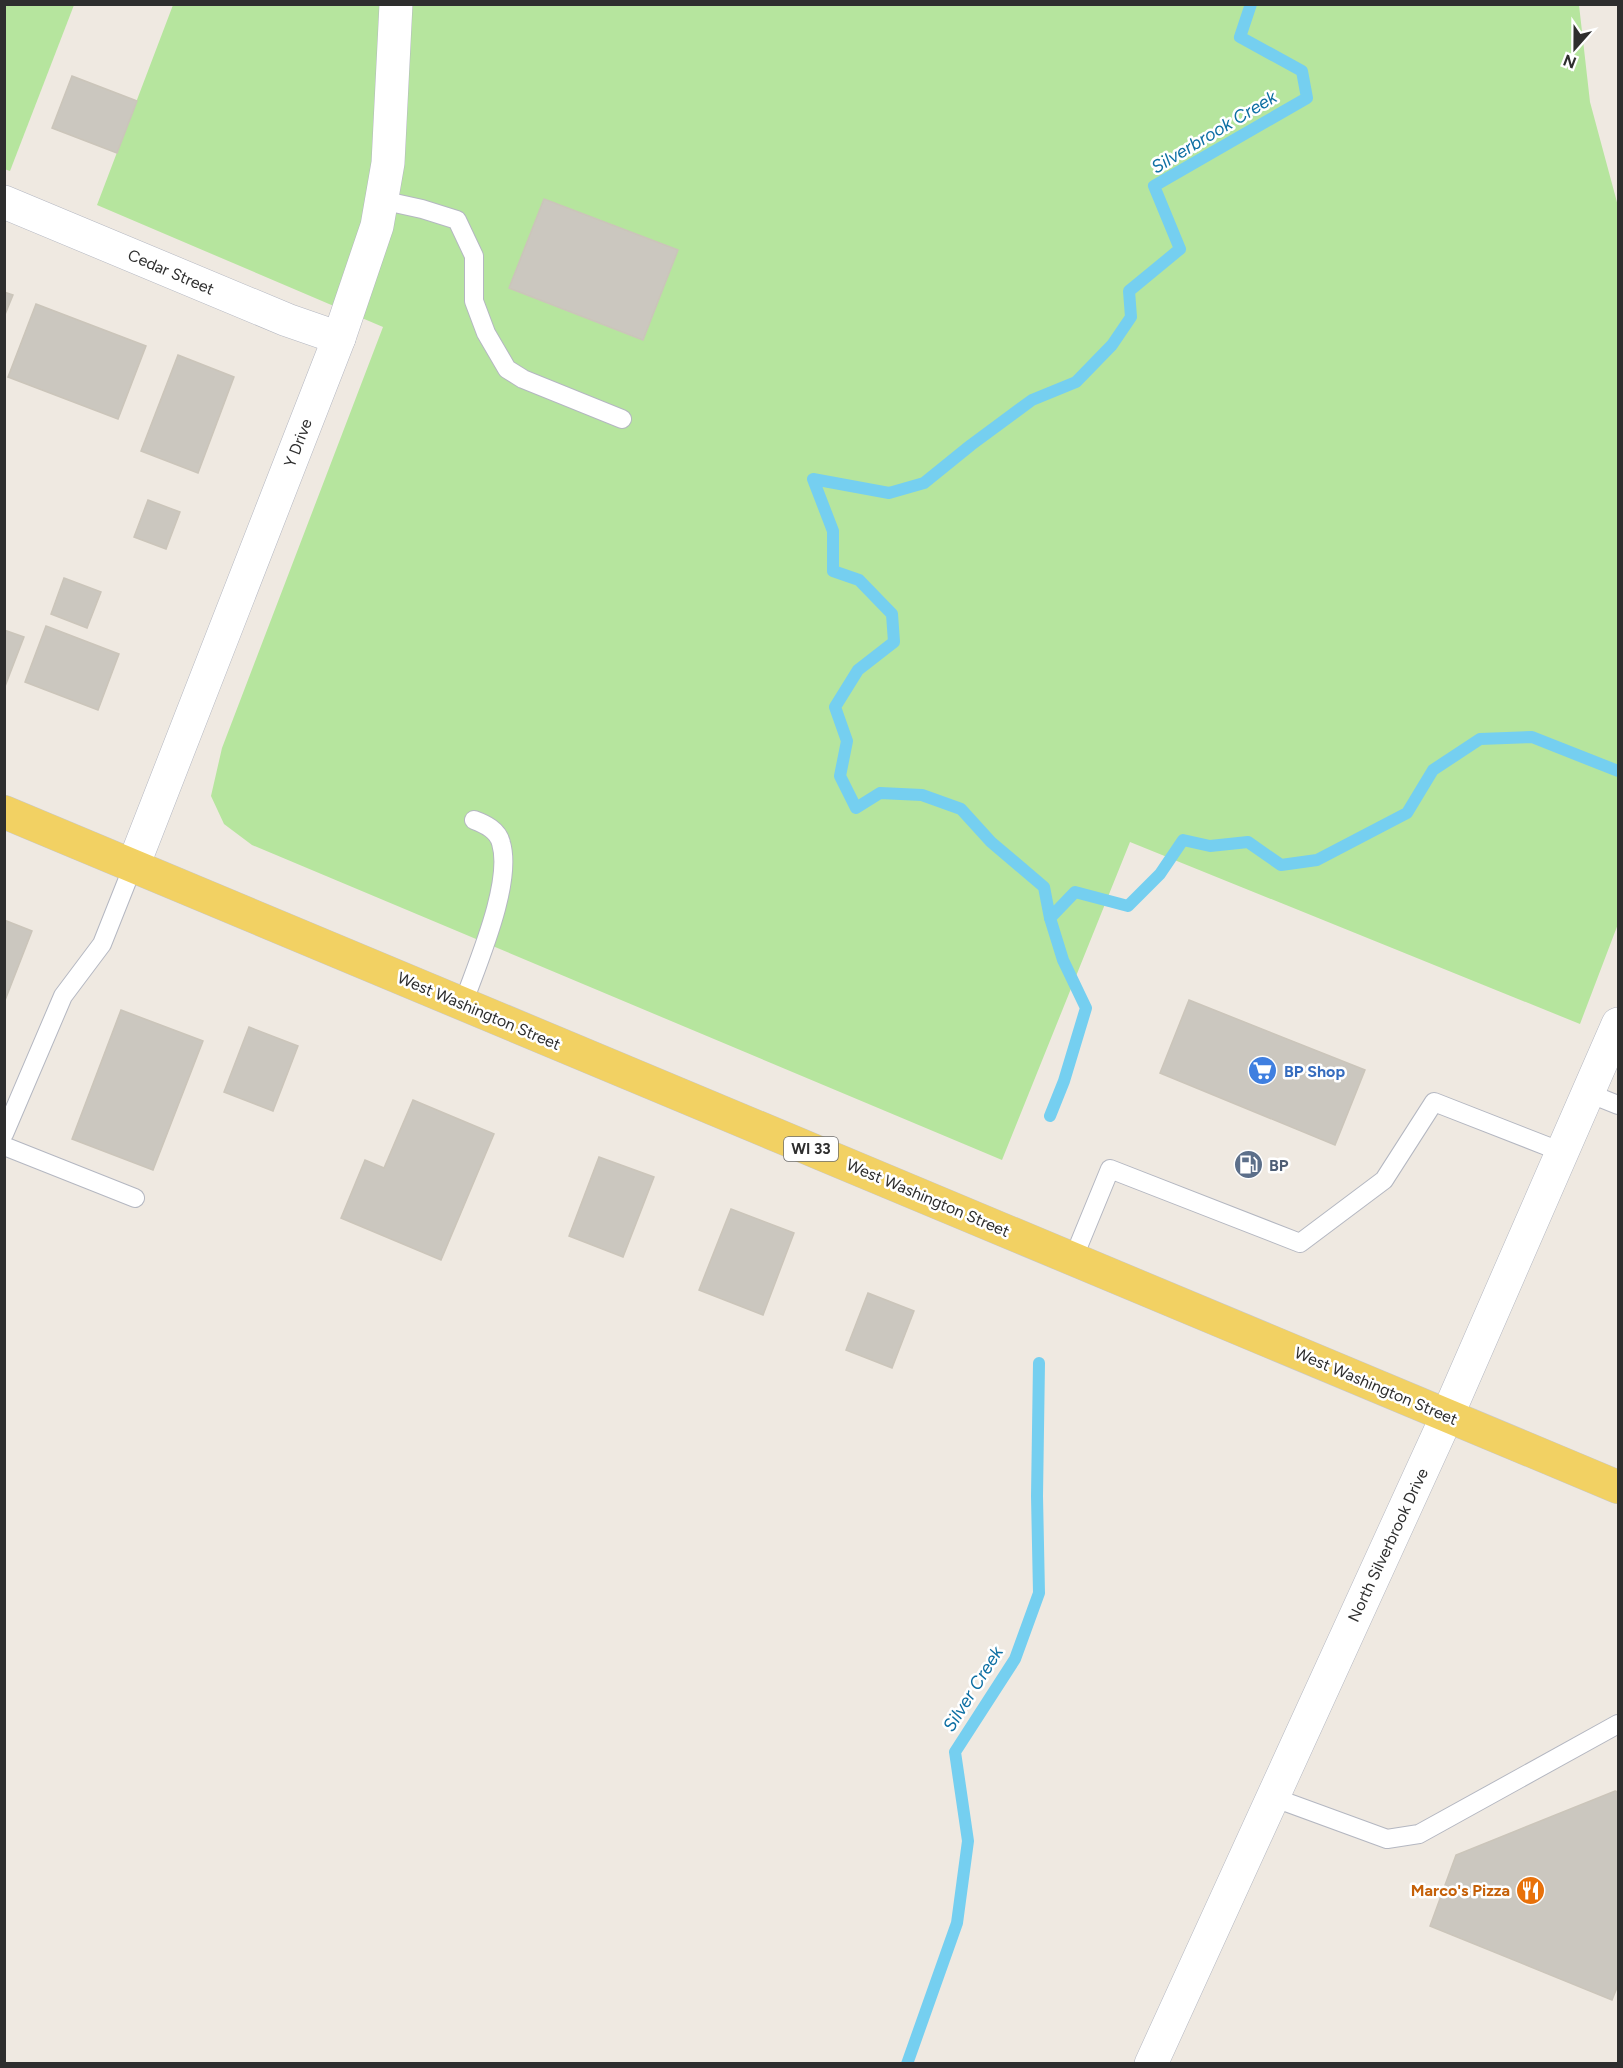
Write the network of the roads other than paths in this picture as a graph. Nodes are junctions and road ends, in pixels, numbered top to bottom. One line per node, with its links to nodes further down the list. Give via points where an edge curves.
1 (396, 4): 2 (street, Y Drive, via 388,163)
2 (381, 200): 4 (street, Y Drive, via 377,226); 5 (lane, via 458,220 474,256 474,301 486,333 507,369)
3 (4, 202): 4 (street, Cedar Street)
4 (339, 338): 8 (street, Y Drive)
5 (622, 419)
6 (4, 812): 8 (main road, West Washington Street / WI 33)
7 (474, 820): 9 (lane, via 489,825 501,841 503,870 496,908)
8 (134, 866): 9 (main road, West Washington Street / WI 33); 13 (lane, via 102,944 63,996)
9 (463, 1004): 17 (main road, West Washington Street / WI 33)
10 (1618, 1024): 11 (street, North Silverbrook Drive)
11 (1588, 1093): 12 (lane); 15 (street, North Silverbrook Drive)
12 (1618, 1105)
13 (4, 1134)
14 (4, 1146): 16 (lane)
15 (1562, 1152): 17 (lane, via 1434,1102 1384,1180 1300,1243 1110,1169); 18 (street, North Silverbrook Drive)
16 (135, 1198)
17 (1073, 1259): 18 (main road, West Washington Street / WI 33)
18 (1447, 1416): 19 (main road, West Washington Street / WI 33); 21 (street, North Silverbrook Drive)
19 (1618, 1486)
20 (1618, 1724): 21 (lane, via 1419,1834 1387,1839)
21 (1272, 1797): 22 (street, North Silverbrook Drive)
22 (1150, 2064)

